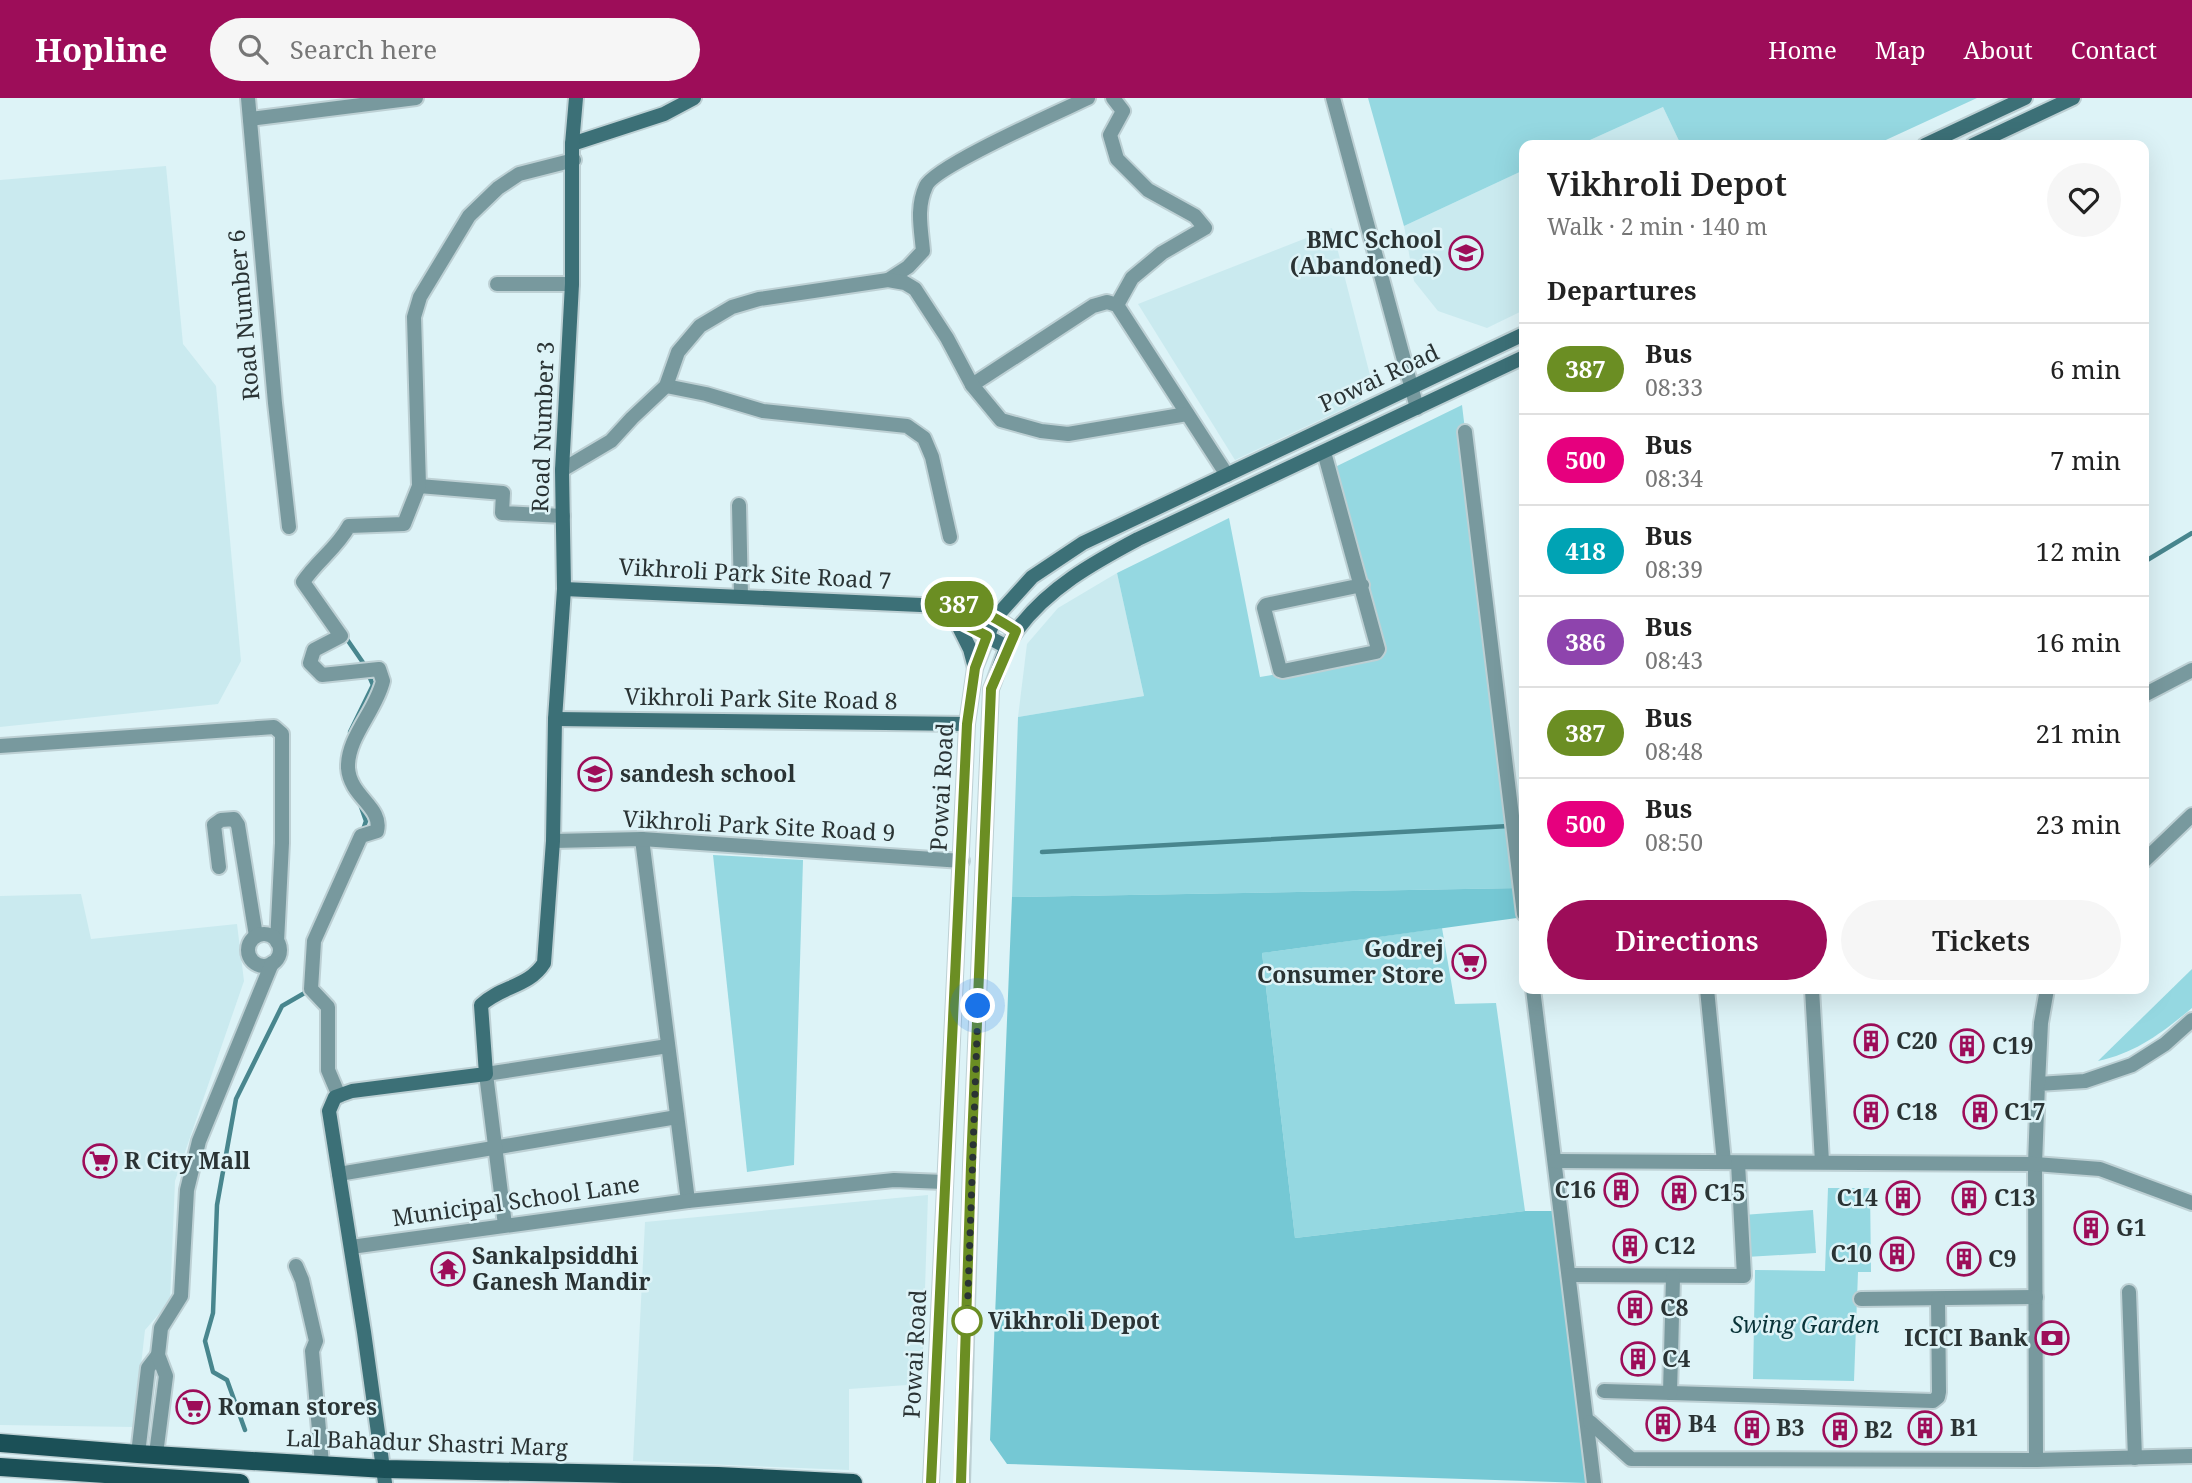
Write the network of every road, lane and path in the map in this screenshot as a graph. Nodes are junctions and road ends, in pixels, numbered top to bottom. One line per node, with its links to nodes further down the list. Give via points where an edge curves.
1 (248, 98): 10 (street, Road Number 6)
2 (416, 98): 10 (street)
3 (576, 98): 13 (main road, Road Number 3)
4 (694, 98): 13 (main road, via 664,114)
5 (1088, 98): 15 (street, via 969,155 927,183 919,208 923,251)
6 (1113, 98): 18 (street, via 1123,111 1110,135 1117,159 1148,190 1195,216 1205,228 1162,253 1132,278)
7 (1333, 98): 23 (street)
8 (2025, 98): 11 (main road)
9 (2073, 98): 12 (main road)
10 (250, 120): 33 (street, Road Number 6)
11 (1936, 140)
12 (1984, 140)
13 (572, 144): 14 (main road, Road Number 3)
14 (574, 160): 17 (main road, Road Number 3); 30 (street, via 519,174 498,188 469,216 420,297 413,342)
15 (888, 279): 21 (street, via 915,289); 22 (street, via 732,307 693,334 678,352)
16 (497, 284): 17 (street)
17 (572, 284): 28 (main road, Road Number 3)
18 (1117, 305): 21 (street, via 1093,306); 25 (street)
19 (1519, 336): 23 (main road, Powai Road)
20 (1519, 360): 24 (main road, Powai Road)
21 (972, 385): 25 (street, via 1001,419 1068,435)
22 (666, 386): 28 (street, via 611,441); 34 (street, via 763,411 906,426 923,438 932,457)
23 (1412, 387): 24 (street); 29 (main road, Powai Road)
24 (1417, 408): 27 (main road, Powai Road)
25 (1187, 414): 29 (street)
26 (1465, 432): 56 (street)
27 (1324, 452): 35 (street); 41 (main road, Powai Road, via 1095,562 1050,594)
28 (562, 470): 32 (main road, Road Number 3)
29 (1227, 475): 39 (main road, Powai Road, via 1083,543 1032,577)
30 (419, 486): 32 (street, via 503,493 502,513); 68 (street, via 404,523 349,526 303,582 341,636 314,650 310,663 322,675 379,668 383,681 350,751 348,770 356,793 372,808 379,825 377,831 361,836 314,941 311,989 328,1007 328,1070)
31 (739, 505): 37 (street)
32 (563, 516): 36 (main road, Road Number 3)
33 (289, 527)
34 (950, 537)
35 (1362, 585): 35 (street, via 1377,651 1280,670 1266,605)
36 (564, 589): 37 (main road, Vikhroli Park Site Road 7); 47 (main road, Road Number 3)
37 (741, 596): 38 (main road, Vikhroli Park Site Road 7)
38 (943, 606): 39 (main road, Vikhroli Park Site Road 7, via 955,603); 40 (main road)
39 (995, 618): 41 (main road, Vikhroli Park Site Road 7); 42 (main road, Powai Road)
40 (956, 621): 42 (main road); 44 (main road)
41 (1016, 631): 43 (main road, Powai Road)
42 (987, 636): 43 (main road); 44 (main road, Powai Road)
43 (1007, 647): 105 (main road, Powai Road, via 991,689)
44 (975, 668): 48 (main road, Powai Road)
45 (2192, 670): 46 (street)
46 (2149, 692)
47 (555, 719): 48 (main road, Vikhroli Park Site Road 8); 52 (main road, Road Number 3)
48 (967, 724): 54 (main road, Powai Road)
49 (0, 746): 58 (street, via 274,727 282,734)
50 (2192, 816): 53 (street)
51 (642, 839): 52 (street, Vikhroli Park Site Road 9); 54 (street, Vikhroli Park Site Road 9); 65 (street)
52 (553, 841): 66 (main road, Road Number 3, via 544,963 536,975 494,993 481,1005)
53 (2149, 856)
54 (962, 861): 76 (main road, Powai Road)
55 (219, 867): 57 (street, via 214,825 234,819)
56 (1519, 874)
57 (256, 936): 58 (street, via 268,935); 59 (street, via 248,946 250,958 260,965)
58 (277, 942): 59 (street, via 279,954)
59 (272, 964): 88 (street, via 199,1141 187,1189 181,1296 161,1328)
60 (1534, 994): 71 (street)
61 (1708, 994): 73 (street)
62 (1812, 994): 72 (street)
63 (2045, 994): 67 (street)
64 (2192, 1020): 67 (street, via 2132,1065 2085,1082)
65 (668, 1046): 66 (street); 69 (street)
66 (486, 1074): 68 (main road); 70 (street)
67 (2038, 1084): 74 (street)
68 (339, 1096): 75 (main road, via 329,1111)
69 (677, 1117): 70 (street); 77 (street)
70 (497, 1147): 75 (street); 79 (street)
71 (1555, 1161): 73 (street); 82 (street)
72 (1822, 1162): 73 (street); 74 (street)
73 (1731, 1163): 83 (street, via 1744,1276)
74 (2035, 1164): 78 (street, via 2099,1170); 85 (street)
75 (339, 1174): 80 (main road)
76 (944, 1182): 77 (street, Municipal School Lane, via 894,1180); 104 (main road, Powai Road)
77 (688, 1200): 79 (street, Municipal School Lane)
78 (2192, 1203)
79 (505, 1225): 80 (street, Municipal School Lane)
80 (351, 1247): 100 (main road)
81 (296, 1266): 98 (street, via 316,1341 312,1351)
82 (1569, 1275): 83 (street); 106 (street)
83 (1673, 1277): 90 (street)
84 (2129, 1292): 96 (street)
85 (2036, 1297): 86 (street); 97 (street)
86 (1938, 1299): 87 (street); 90 (street, via 1939,1392 1933,1401)
87 (1861, 1300)
88 (158, 1355): 93 (street, via 148,1368); 94 (street, via 166,1376)
89 (1604, 1391): 90 (street)
90 (1670, 1393)
91 (1590, 1422): 97 (street, via 1631,1459)
92 (0, 1443): 93 (main road, Lal Bahadur Shastri Marg)
93 (138, 1454): 94 (main road, Lal Bahadur Shastri Marg)
94 (156, 1454): 98 (main road, Lal Bahadur Shastri Marg)
95 (2192, 1456): 96 (street)
96 (2135, 1458): 97 (street)
97 (2036, 1460)
98 (322, 1464): 100 (main road, Lal Bahadur Shastri Marg)
99 (0, 1467): 102 (main road)
100 (385, 1476): 101 (main road, Lal Bahadur Shastri Marg)
101 (718, 1479): 103 (main road, Lal Bahadur Shastri Marg)
102 (240, 1483)
103 (853, 1483)
104 (931, 1483)
105 (961, 1483)
106 (1594, 1483)

